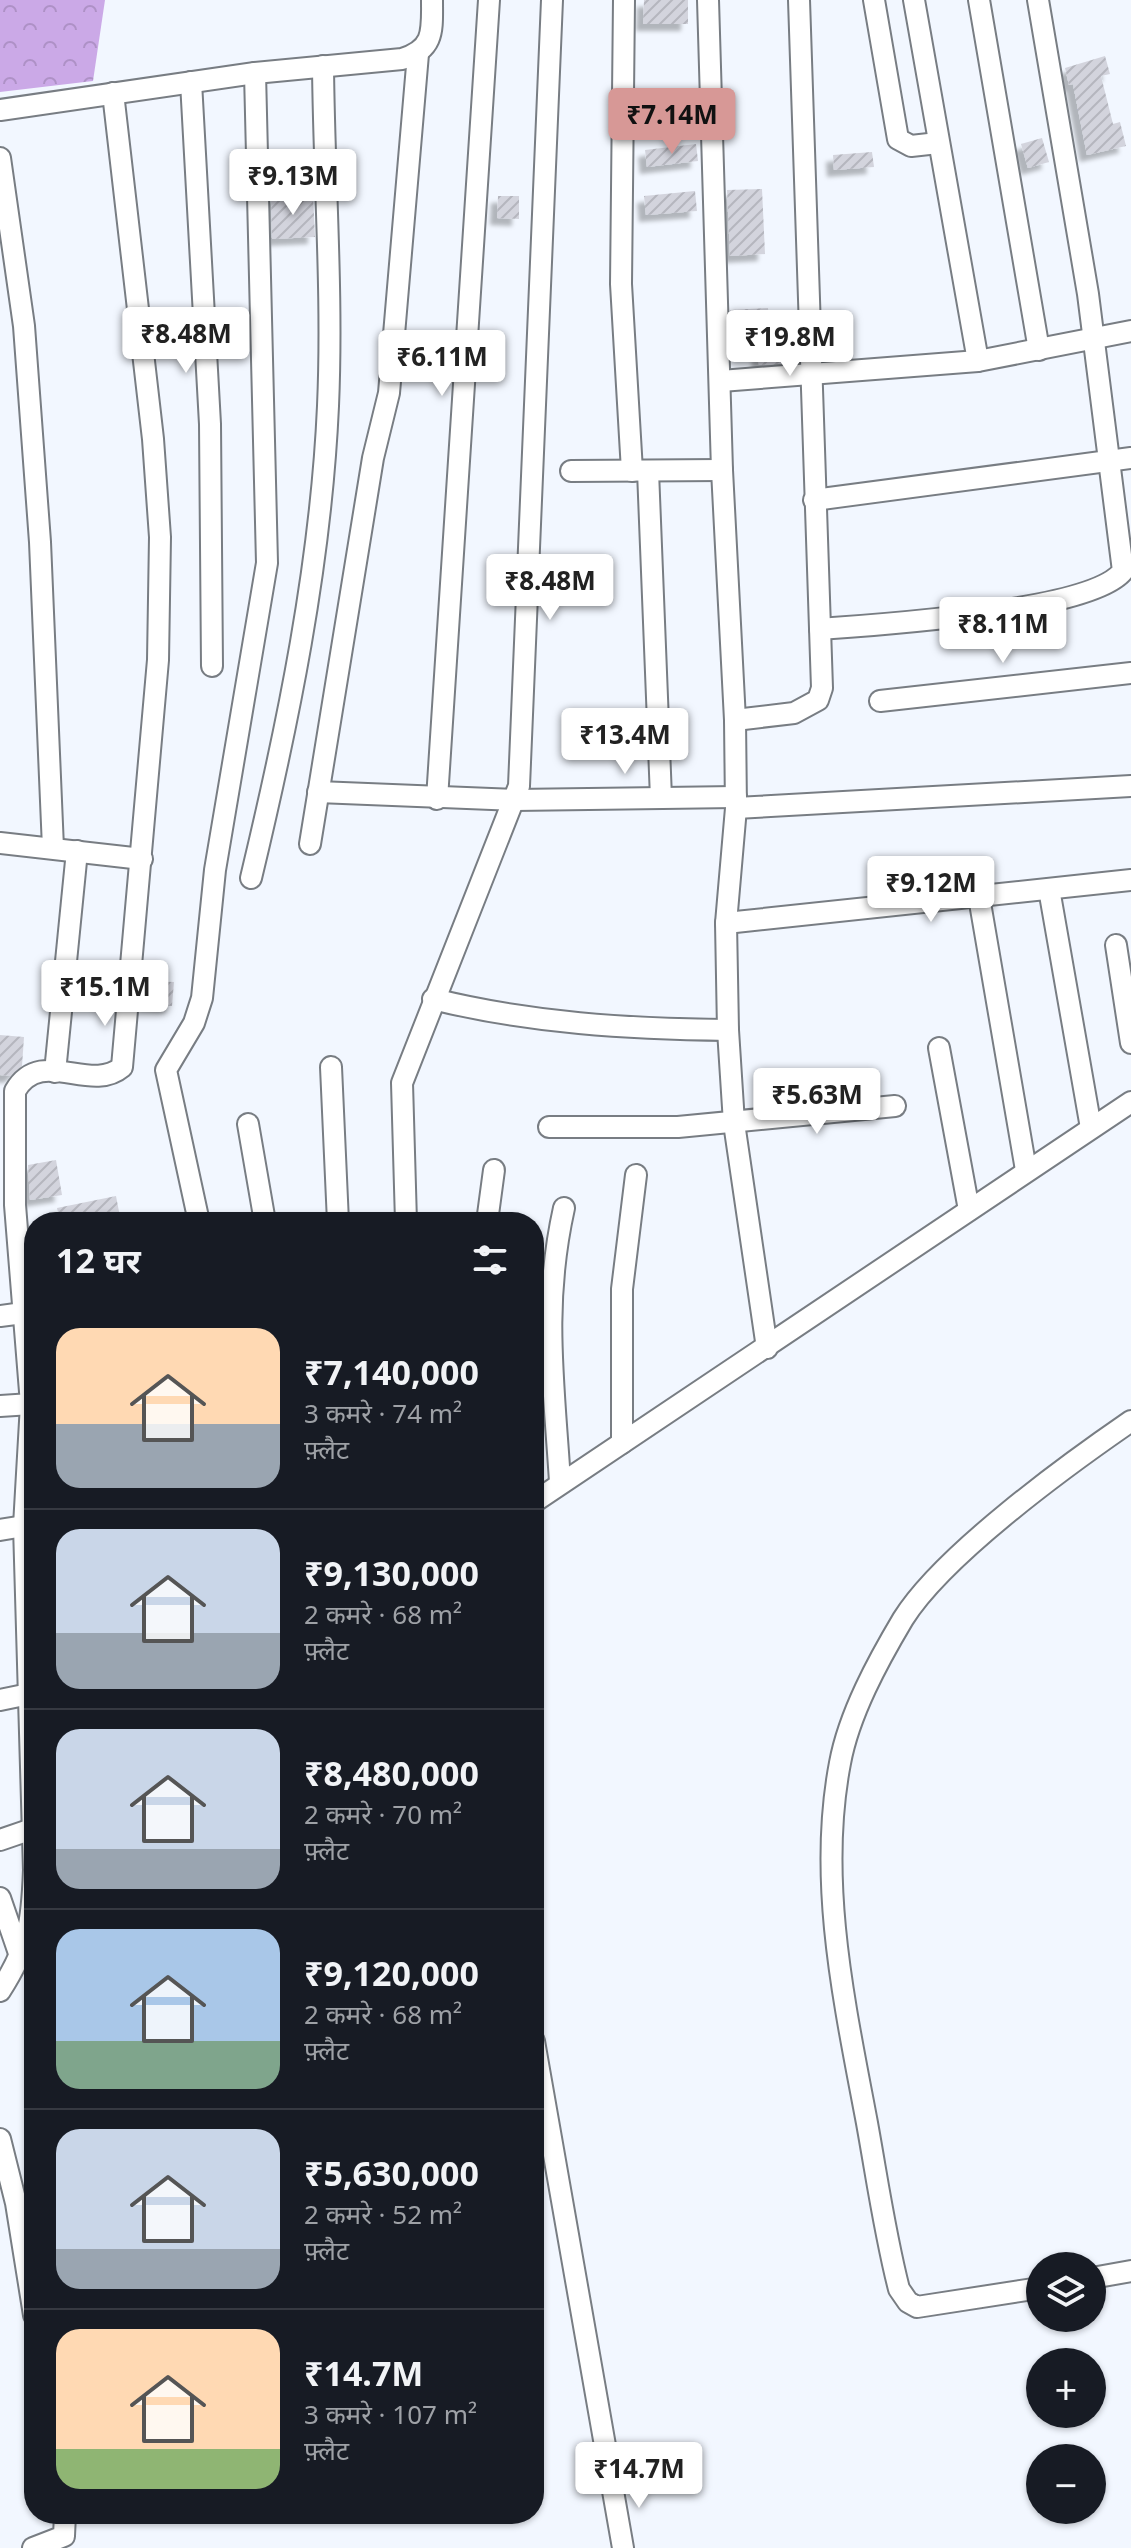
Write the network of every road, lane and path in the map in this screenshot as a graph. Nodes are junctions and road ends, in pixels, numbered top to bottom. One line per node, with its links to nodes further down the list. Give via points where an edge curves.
1 (432, 0): 11 (street, via 432,35)
2 (489, 0): 39 (street)
3 (552, 0): 40 (street, via 522,760)
4 (624, 0): 29 (street, via 621,284)
5 (708, 0): 24 (street)
6 (799, 0): 23 (street)
7 (874, 0): 17 (street, via 898,139 911,146)
8 (914, 0): 17 (street)
9 (979, 0): 21 (street)
10 (1038, 0): 20 (street)
11 (418, 54): 12 (street); 37 (street, via 389,393 373,458)
12 (323, 66): 13 (street); 47 (street, via 329,350 325,434 298,648)
13 (255, 73): 14 (street); 71 (street, via 267,563 215,870 202,998 194,1023 166,1070)
14 (191, 82): 15 (street); 32 (street, via 210,424)
15 (113, 93): 16 (street); 46 (street, via 160,537 158,660)
16 (0, 110)
17 (938, 143): 22 (street)
18 (0, 158): 44 (street, via 27,373 40,542)
19 (1131, 331): 20 (street)
20 (1094, 339): 21 (street); 26 (street)
21 (1039, 350): 22 (street)
22 (978, 361): 23 (street)
23 (812, 372): 24 (street); 30 (street)
24 (721, 381): 27 (street)
25 (1131, 458): 26 (street)
26 (1106, 460): 30 (street); 31 (street, via 1124,558 1123,571 1114,582 1042,602 968,614)
27 (722, 470): 29 (street); 35 (street)
28 (571, 471): 29 (street)
29 (640, 471): 38 (street)
30 (814, 500): 31 (street)
31 (820, 629): 35 (street, via 818,700 794,713)
32 (212, 666)
33 (1131, 673): 34 (street)
34 (880, 701)
35 (735, 720): 41 (street)
36 (1131, 786): 41 (street)
37 (318, 792): 39 (street); 43 (street)
38 (661, 798): 40 (street); 41 (street)
39 (437, 799): 40 (street)
40 (515, 800): 53 (street)
41 (736, 803): 51 (street)
42 (0, 843): 44 (street)
43 (310, 844)
44 (53, 848): 45 (street)
45 (77, 851): 46 (street); 58 (street)
46 (142, 859): 58 (street, via 122,1067 106,1074)
47 (251, 878)
48 (1131, 880): 49 (street)
49 (1049, 889): 50 (street); 64 (street)
50 (979, 897): 51 (street); 66 (street)
51 (726, 923): 54 (street)
52 (1116, 945): 55 (street)
53 (433, 999): 54 (street, via 597,1026); 74 (street, via 402,1083)
54 (728, 1030): 61 (street)
55 (1131, 1043)
56 (939, 1048): 70 (street)
57 (331, 1067): 73 (street)
58 (55, 1072): 68 (street, via 29,1073 15,1091)
59 (1131, 1102): 64 (street)
60 (895, 1106): 61 (street)
61 (734, 1123): 63 (street); 79 (street)
62 (248, 1124): 72 (street)
63 (549, 1127)
64 (1091, 1128): 66 (street)
65 (494, 1170): 75 (street)
66 (1026, 1170): 70 (street)
67 (636, 1175): 83 (street, via 622,1289)
68 (7, 1206): 76 (street)
69 (564, 1208): 84 (street, via 548,1320)
70 (969, 1210): 79 (street)
71 (197, 1212)
72 (263, 1212)
73 (338, 1212)
74 (406, 1212)
75 (488, 1212)
76 (23, 1313): 77 (street); 78 (street)
77 (0, 1316)
78 (24, 1324)
79 (767, 1348): 83 (street)
80 (24, 1404): 81 (street)
81 (0, 1406)
82 (1131, 1421): 101 (street, via 995,1526 940,1575 904,1617 857,1709 840,1761 832,1830 834,1916 851,2037 899,2289 917,2307)
83 (622, 1443): 84 (street)
84 (560, 1482): 85 (street)
85 (544, 1494)
86 (24, 1526): 87 (street)
87 (0, 1530)
88 (24, 1695): 89 (street)
89 (0, 1700)
90 (24, 1832): 91 (street)
91 (0, 1840)
92 (0, 1898): 94 (street)
93 (24, 1946): 94 (street)
94 (21, 1959): 95 (street)
95 (0, 1991)
96 (544, 2126): 104 (street)
97 (0, 2139): 98 (street)
98 (24, 2199)
99 (1131, 2271): 100 (street)
100 (1106, 2275)
101 (1026, 2290)
102 (65, 2524): 103 (street, via 64,2536)
103 (33, 2548)
104 (623, 2548)

